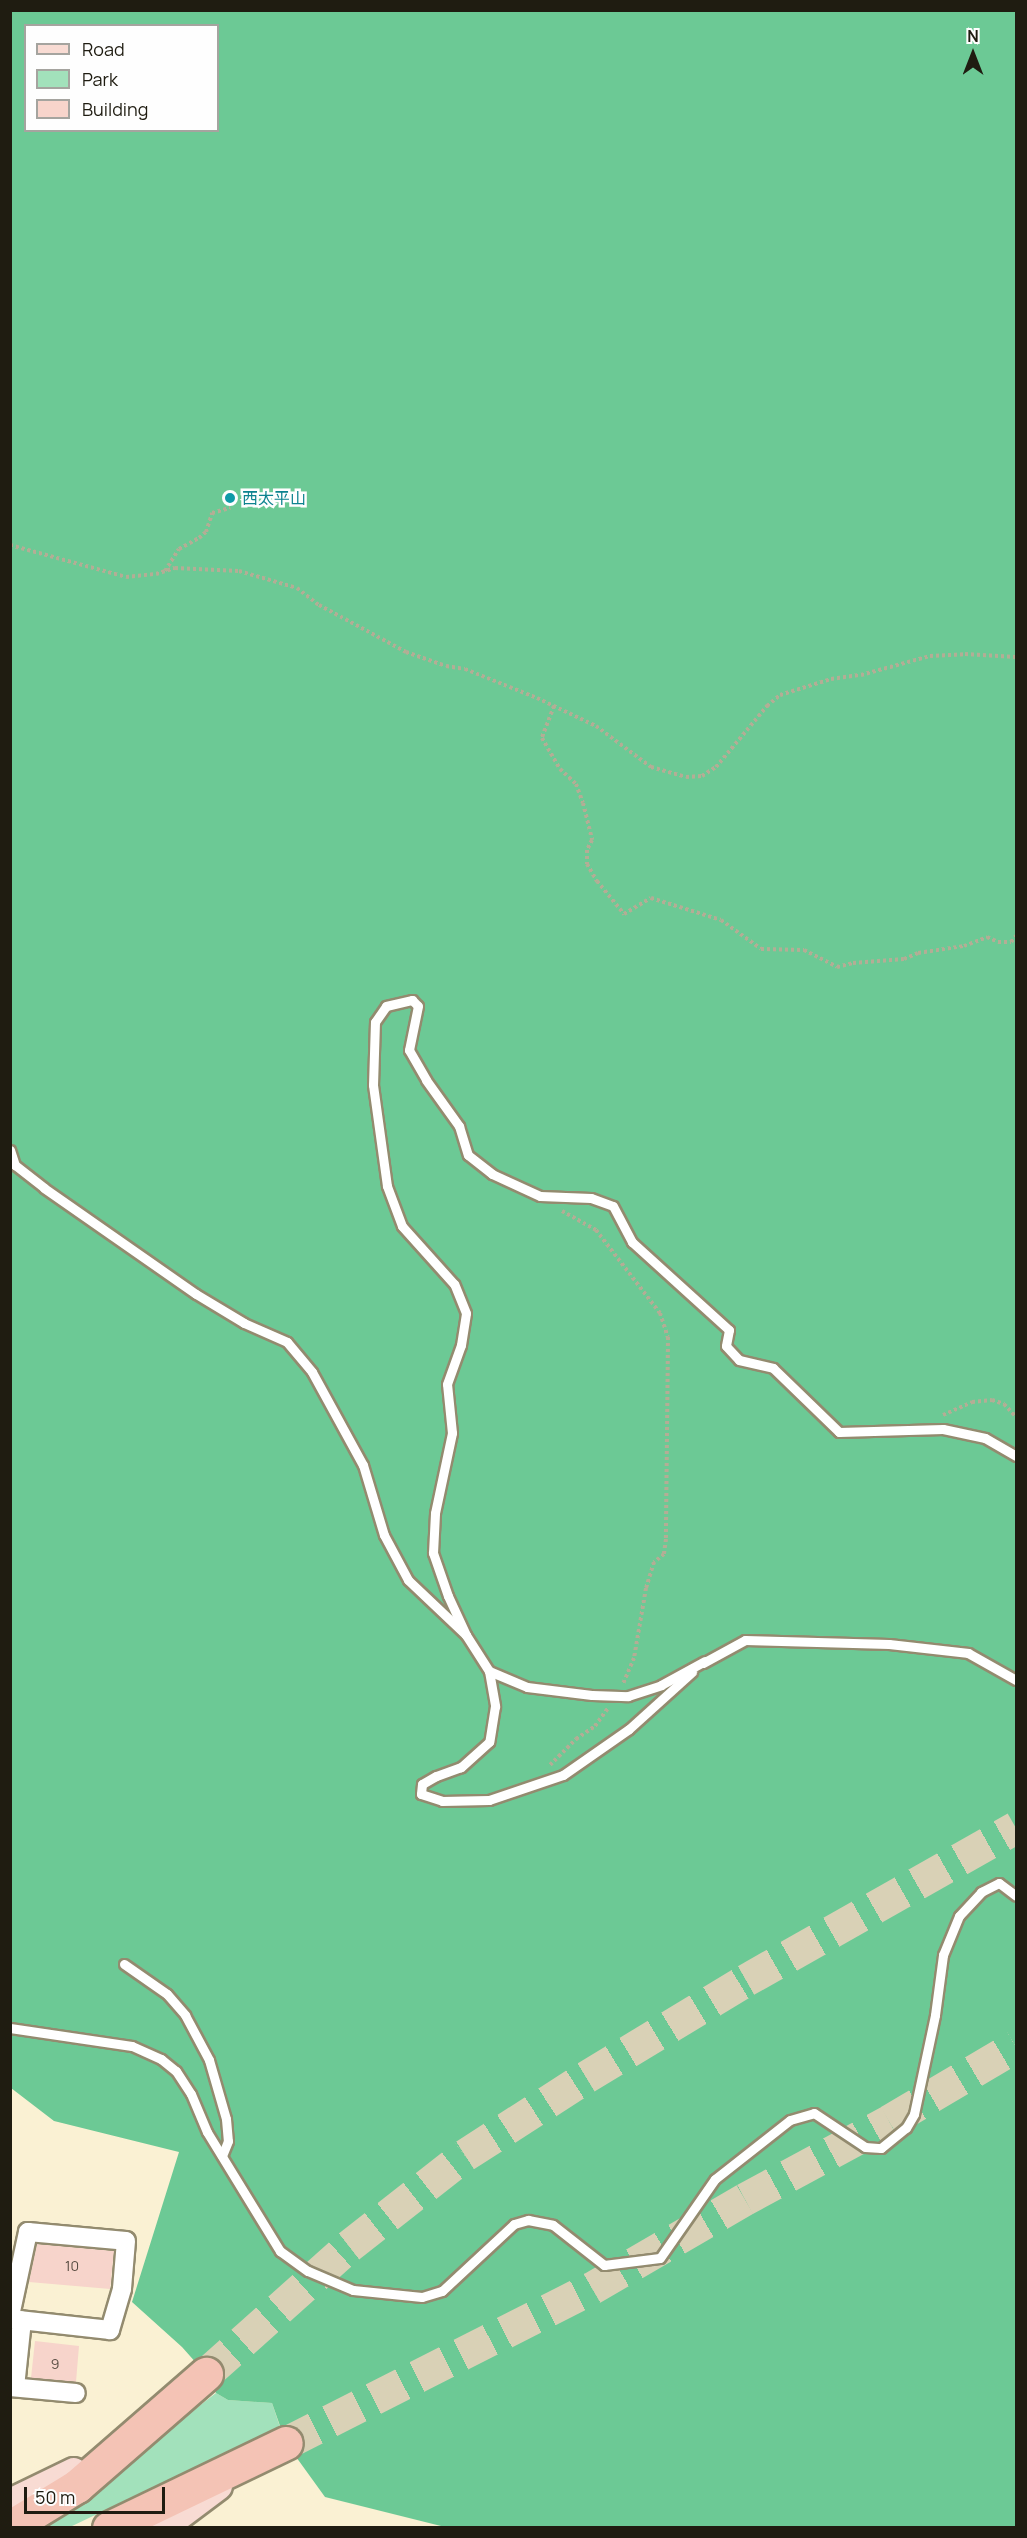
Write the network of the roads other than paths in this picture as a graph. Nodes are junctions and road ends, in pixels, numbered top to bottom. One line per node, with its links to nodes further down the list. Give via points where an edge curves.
1 (10, 1150): 3 (lane, via 15,1165 53,1195 196,1294 244,1323 287,1342 312,1372 363,1465 384,1535 408,1580)
2 (1017, 1456): 3 (lane, via 985,1438 943,1430 839,1432 773,1368 739,1360 726,1346 729,1329 632,1242 613,1206 591,1198 540,1196 492,1174 468,1155 459,1126 409,1050 418,1006 412,1000 386,1006 375,1022 373,1085 387,1186 402,1226 454,1284 466,1314 461,1345 447,1384 452,1433 435,1513 433,1553)
3 (466, 1635): 5 (lane)
4 (705, 1660): 5 (lane, via 661,1685 628,1696 527,1687); 5 (lane, via 629,1729 563,1775 489,1800 442,1802 421,1794 422,1784 461,1767 489,1742 495,1707); 6 (lane, via 745,1640 889,1644 968,1653)
5 (489, 1671)
6 (1017, 1680)
7 (1017, 1896): 10 (lane, via 999,1884 981,1892 959,1917 943,1955 920,2087 914,2114 906,2128 881,2148 866,2147 814,2113 790,2120 715,2179 660,2258 604,2265 553,2225 528,2220 513,2224 442,2291 422,2297 353,2290 308,2271 280,2251)
8 (124, 1964): 10 (lane, via 173,2001 209,2060 226,2119 228,2141)
9 (10, 2028): 10 (lane, via 132,2046 161,2059 176,2071 191,2094 207,2133)
10 (222, 2156)
11 (14, 2318): 11 (street, via 111,2330 122,2289 126,2241 28,2232); 13 (street)
12 (206, 2374): 15 (highway)
13 (13, 2387): 14 (street)
14 (76, 2393)
15 (138, 2434): 17 (main road); 18 (highway, via 77,2486)
16 (272, 2450): 19 (highway); 20 (main road)
17 (10, 2504)
18 (10, 2527)
19 (109, 2528)
20 (162, 2528)

